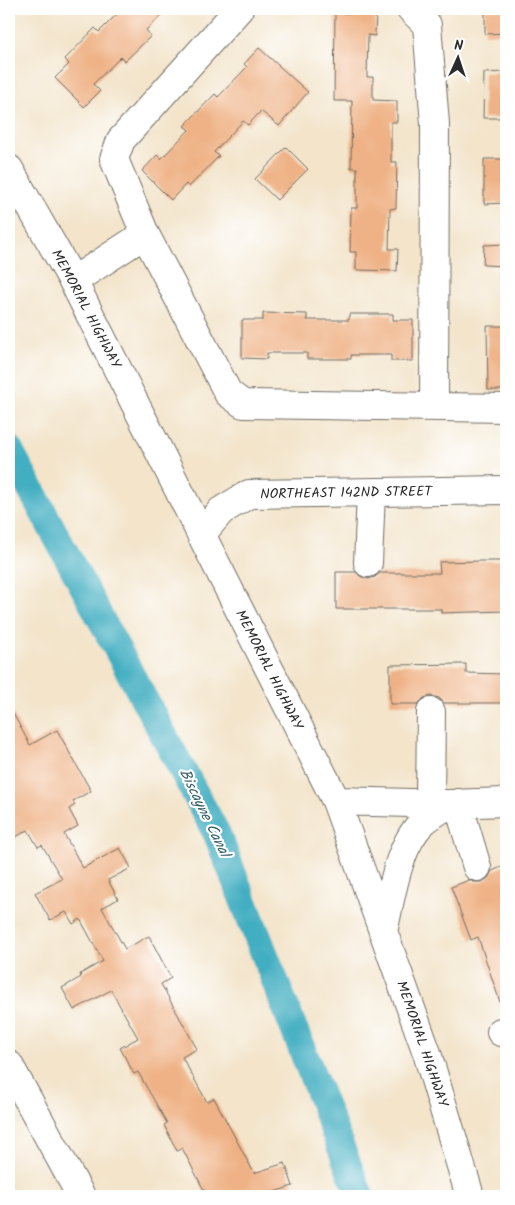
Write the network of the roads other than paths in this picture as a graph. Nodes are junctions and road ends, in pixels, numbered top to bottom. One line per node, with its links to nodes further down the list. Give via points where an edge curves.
1 (239, 9): 4 (street, via 120,140 114,159)
2 (411, 9): 6 (street, via 427,25 435,124)
3 (9, 168): 5 (street, MEMORIAL HIGHWAY)
4 (145, 234): 5 (street); 6 (street, via 228,393 243,404)
5 (73, 280): 10 (street, MEMORIAL HIGHWAY)
6 (434, 407): 7 (street)
7 (506, 408)
8 (506, 490): 9 (street, NORTHEAST 142ND STREET)
9 (371, 492): 10 (street, NORTHEAST 142ND STREET, via 249,494 221,512); 11 (street)
10 (201, 535): 13 (street, MEMORIAL HIGHWAY)
11 (368, 563)
12 (431, 712): 15 (street)
13 (336, 801): 15 (street); 17 (street, MEMORIAL HIGHWAY)
14 (506, 802): 15 (street)
15 (446, 803): 16 (street); 17 (street, via 423,822 409,840 399,864)
16 (477, 867)
17 (383, 932): 20 (street, MEMORIAL HIGHWAY, via 427,1053)
18 (9, 1065): 19 (street)
19 (81, 1196)
20 (470, 1196)

